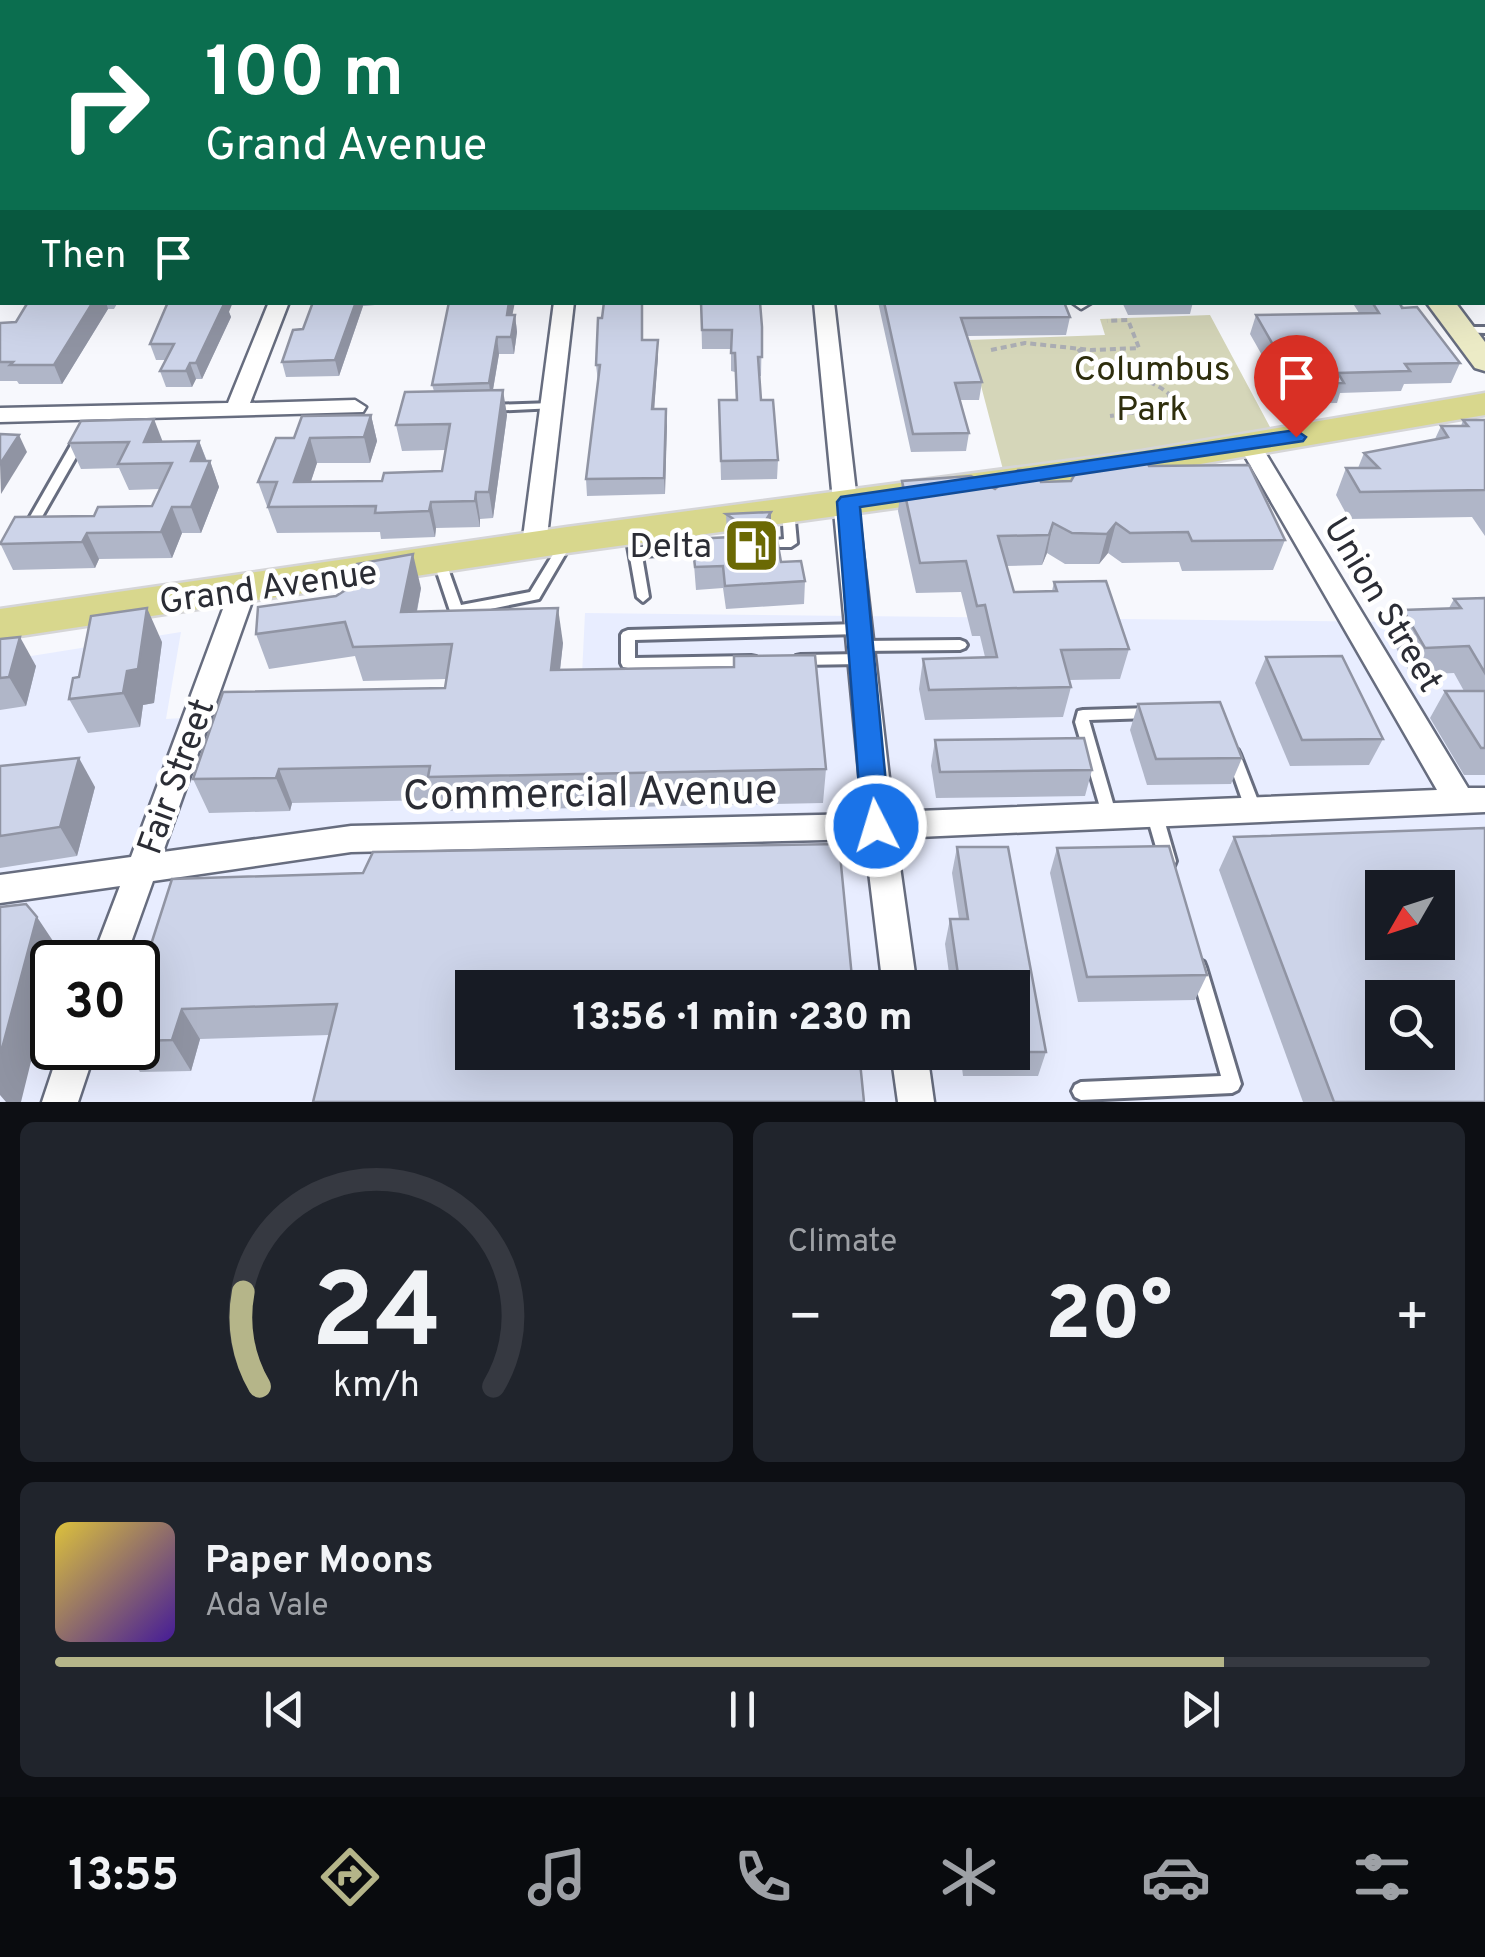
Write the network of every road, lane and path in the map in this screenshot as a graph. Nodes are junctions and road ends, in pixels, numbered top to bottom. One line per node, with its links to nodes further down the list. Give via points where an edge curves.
1 (278, 305): 14 (street)
2 (564, 305): 11 (street)
3 (824, 305): 19 (street)
4 (1444, 305): 6 (main road)
5 (1107, 320): 7 (path, via 1128,320 1140,348)
6 (1473, 330): 9 (main road)
7 (1078, 348): 8 (path, via 1045,342); 17 (path, via 1087,359 1144,377 1170,394 1163,408)
8 (992, 350)
9 (1485, 362)
10 (1485, 404): 18 (main road, Grand Avenue)
11 (552, 406): 13 (lane); 21 (street)
12 (355, 407): 14 (street)
13 (474, 408)
14 (236, 411): 15 (street)
15 (95, 414): 16 (street); 20 (lane)
16 (0, 415)
17 (1110, 416)
18 (1249, 444): 19 (main road, Grand Avenue); 34 (street, Union Street)
19 (848, 502): 22 (main road, Grand Avenue, via 781,527); 28 (street)
20 (27, 532)
21 (551, 542): 22 (main road, Grand Avenue); 24 (main road, Grand Avenue); 24 (lane, via 534,596 456,611)
22 (633, 542): 23 (lane); 26 (lane)
23 (729, 546)
24 (439, 560): 25 (main road, Grand Avenue)
25 (243, 590): 27 (main road, Grand Avenue); 39 (street, Fair Street)
26 (643, 597)
27 (0, 624)
28 (860, 644): 29 (lane); 30 (lane, via 628,635 628,663); 31 (lane); 38 (street)
29 (960, 645)
30 (764, 660)
31 (784, 660)
32 (1174, 713): 37 (lane, via 1083,715)
33 (1226, 738): 35 (lane)
34 (1472, 800): 35 (street, Commercial Avenue)
35 (1254, 810): 36 (street, Commercial Avenue)
36 (1154, 816): 37 (street, Commercial Avenue); 40 (lane)
37 (1109, 817): 38 (street, Commercial Avenue)
38 (876, 826): 39 (street, Commercial Avenue, via 351,839); 44 (street)
39 (140, 869): 41 (street, Commercial Avenue); 42 (street, Fair Street)
40 (1171, 873)
41 (0, 889)
42 (116, 940)
43 (1194, 950): 47 (lane, via 1232,1084)
44 (897, 970)
45 (71, 1070): 48 (street)
46 (912, 1070): 49 (street)
47 (1081, 1091)
48 (60, 1102)
49 (916, 1102)

